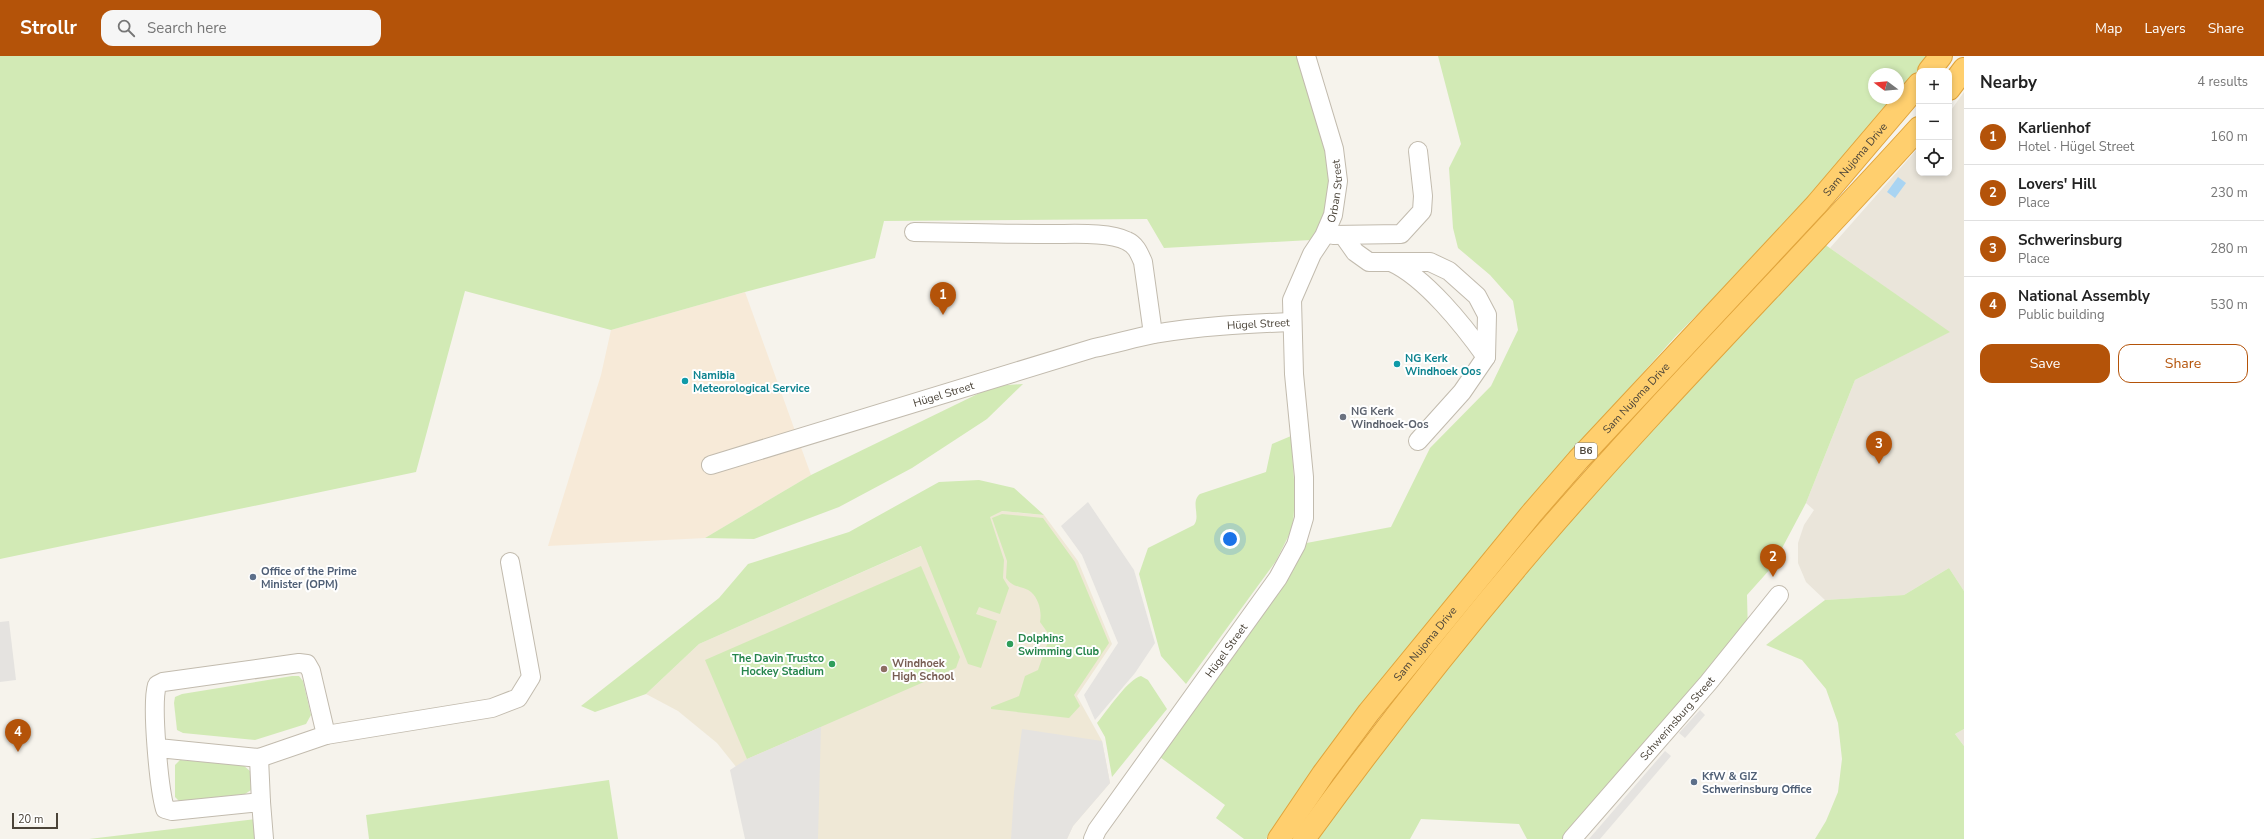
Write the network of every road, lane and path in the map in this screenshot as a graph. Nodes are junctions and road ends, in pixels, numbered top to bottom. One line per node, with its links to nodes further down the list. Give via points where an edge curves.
1 (1306, 56): 11 (street, Orban Street, via 1337,165 1338,181 1333,215)
2 (1941, 56): 3 (highway)
3 (1931, 68)
4 (1964, 69): 5 (highway)
5 (1952, 85)
6 (1916, 88): 26 (highway, Sam Nujoma Drive / B6, via 1816,205 1578,460 1532,513 1369,712)
7 (1916, 131): 27 (highway, Sam Nujoma Drive / B6, via 1539,542 1368,751)
8 (1418, 151): 10 (street, via 1424,196 1422,211 1401,234)
9 (914, 232): 14 (street, via 1072,234 1126,240 1133,244 1143,262)
10 (1343, 235): 11 (street); 12 (street, via 1355,252 1369,262)
11 (1324, 236): 13 (street, Orban Street, via 1312,254 1292,300)
12 (1389, 261): 15 (street, via 1407,269 1441,302 1465,327); 15 (street, via 1430,262 1449,271 1477,296 1487,315)
13 (1291, 322): 14 (street, Hügel Street, via 1237,324); 25 (street, Hügel Street, via 1304,477 1304,518 1296,545 1278,578)
14 (1153, 334): 17 (street, Hügel Street, via 1094,348)
15 (1486, 356): 16 (street, via 1462,392)
16 (1418, 442)
17 (711, 465)
18 (510, 562): 20 (street, via 531,677 518,698 492,708)
19 (1779, 596): 28 (street, Schwerinsburg Street, via 1708,683)
20 (326, 735): 21 (street, via 311,671 306,664 299,662 163,682 157,685 154,695); 22 (street)
21 (158, 748): 22 (street); 23 (street, via 165,809 172,811)
22 (259, 758): 23 (street)
23 (261, 802): 24 (street)
24 (264, 839)
25 (1093, 839)
26 (1279, 839)
27 (1304, 839)
28 (1572, 839)

